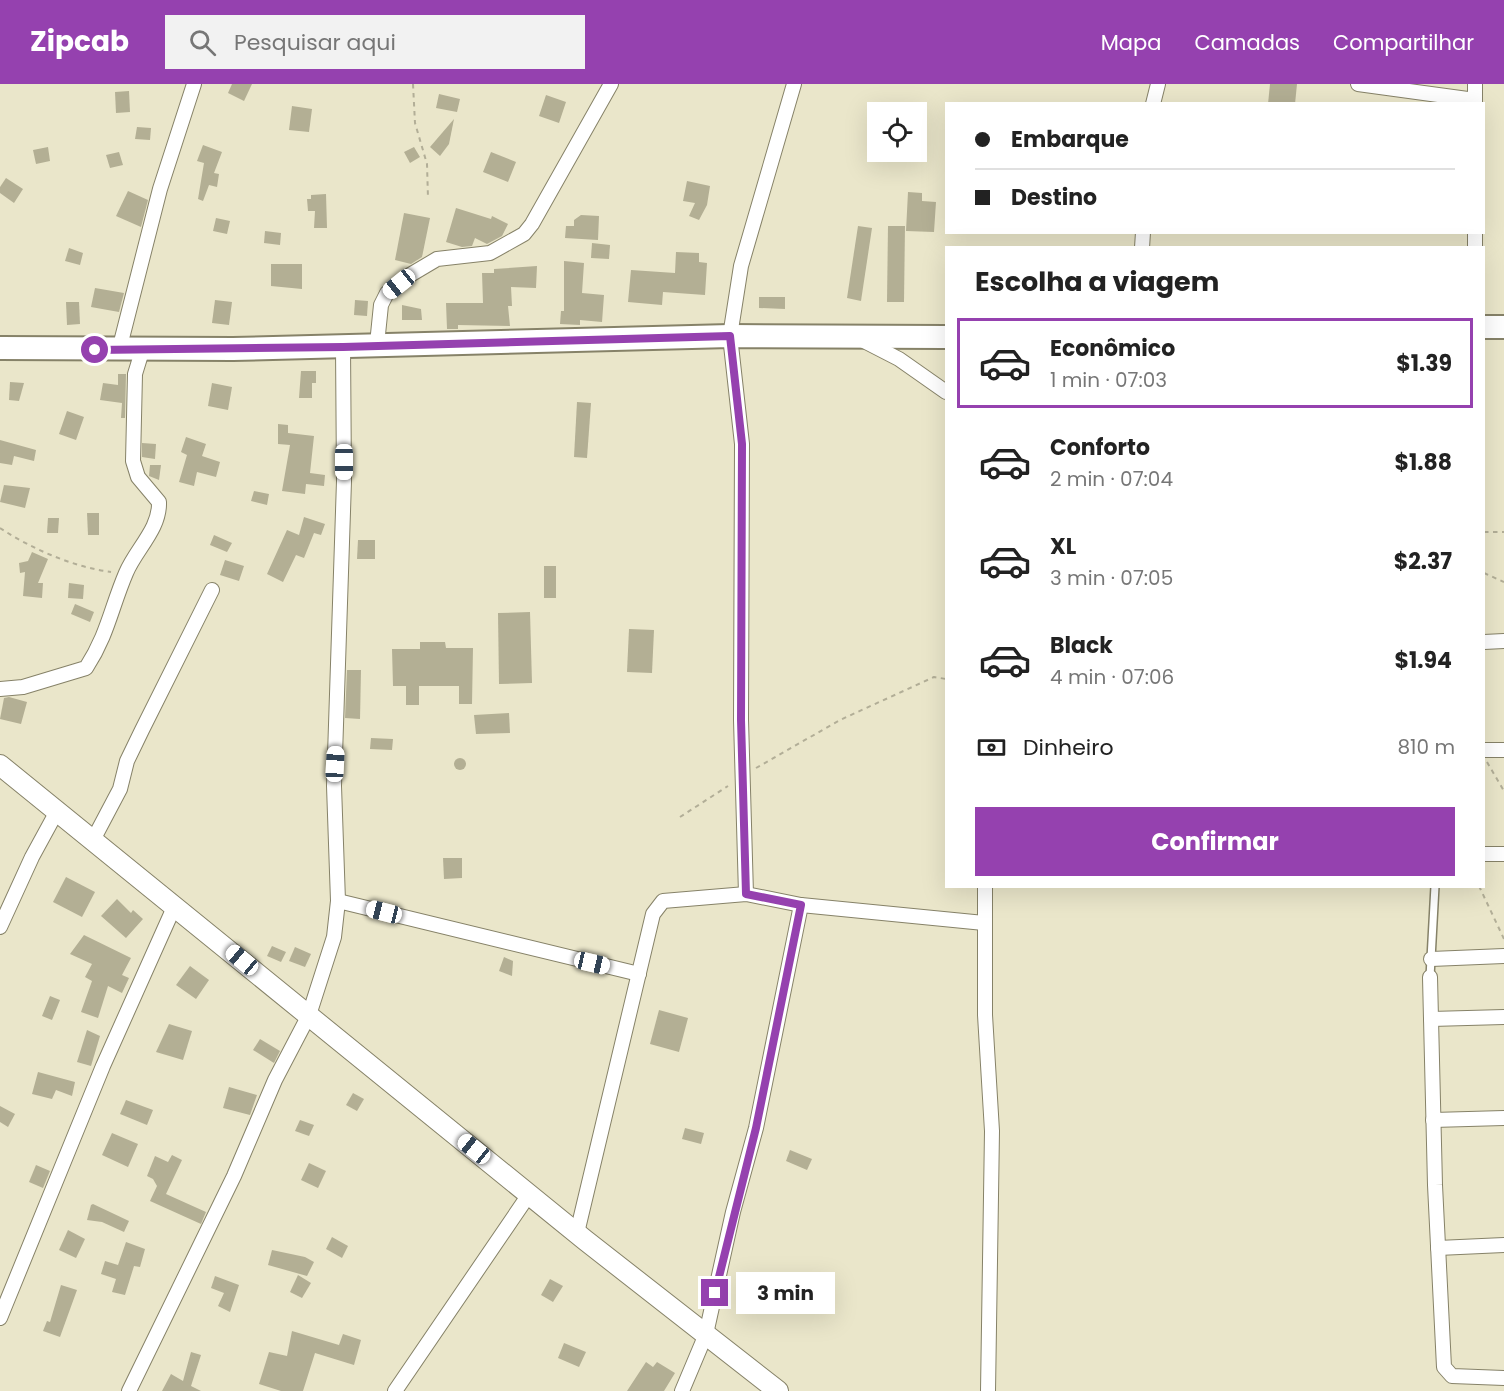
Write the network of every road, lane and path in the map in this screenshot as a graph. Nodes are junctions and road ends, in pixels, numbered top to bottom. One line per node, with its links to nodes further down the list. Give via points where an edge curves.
1 (194, 84): 20 (street, via 160,189)
2 (413, 84): 10 (path, via 415,123 427,164)
3 (611, 84): 16 (street, via 524,234 490,253 437,259 410,274 387,293 381,305)
4 (794, 84): 13 (street, via 741,266)
5 (1158, 84): 8 (street)
6 (1358, 84): 9 (street)
7 (1475, 84): 9 (street)
8 (1154, 102)
9 (1475, 102)
10 (428, 198)
11 (1485, 327): 12 (main road)
12 (1504, 327)
13 (730, 336): 15 (main road); 16 (main road); 37 (street, via 742,444)
14 (945, 337): 15 (main road)
15 (857, 338): 21 (street, via 900,359)
16 (376, 344): 17 (main road)
17 (343, 347): 19 (main road); 48 (street, via 344,481 334,786)
18 (0, 348): 20 (main road)
19 (143, 348): 20 (main road); 26 (street, via 135,374 133,461 138,477 159,502 159,510)
20 (119, 350)
21 (945, 391)
22 (0, 528): 26 (path, via 17,539 94,570)
23 (1485, 532): 24 (path)
24 (1504, 532)
25 (1485, 573): 27 (path)
26 (125, 574): 32 (street, via 102,644 86,668 23,687)
27 (1504, 582)
28 (212, 590): 41 (street, via 146,721 127,761 120,789)
29 (1504, 641): 30 (street)
30 (1485, 642)
31 (945, 679): 37 (path, via 934,677 840,720)
32 (0, 689)
33 (1485, 750): 34 (street)
34 (1504, 750)
35 (1485, 758): 38 (path)
36 (0, 765): 39 (street)
37 (742, 777): 40 (path); 47 (street)
38 (1504, 791)
39 (56, 813): 41 (street); 52 (street)
40 (680, 817)
41 (92, 842): 49 (street)
42 (1485, 854): 43 (street)
43 (1504, 854)
44 (985, 888): 51 (street)
45 (1435, 888): 55 (lane)
46 (1480, 888): 53 (path)
47 (746, 894): 50 (street); 56 (street, via 663,901 653,914)
48 (338, 901): 56 (street); 58 (street, via 334,938)
49 (176, 905): 58 (street); 67 (street, via 103,1066)
50 (801, 905): 51 (street); 68 (street, via 756,1128)
51 (984, 923): 74 (street, via 992,1131)
52 (0, 927)
53 (1504, 939)
54 (1504, 956): 55 (street)
55 (1431, 959): 57 (lane)
56 (639, 974): 64 (street)
57 (1430, 977): 60 (street)
58 (309, 1015): 63 (street); 70 (street)
59 (1504, 1017): 60 (street)
60 (1431, 1019): 62 (street)
61 (1504, 1118): 62 (street)
62 (1433, 1120): 66 (street)
63 (530, 1193): 64 (street); 71 (street)
64 (577, 1233): 68 (street)
65 (1504, 1245): 66 (street)
66 (1438, 1248): 69 (street, via 1444,1367 1452,1376)
67 (0, 1318)
68 (705, 1334): 72 (street); 73 (street)
69 (1504, 1378)
70 (129, 1391)
71 (395, 1391)
72 (682, 1391)
73 (777, 1391)
74 (988, 1391)

